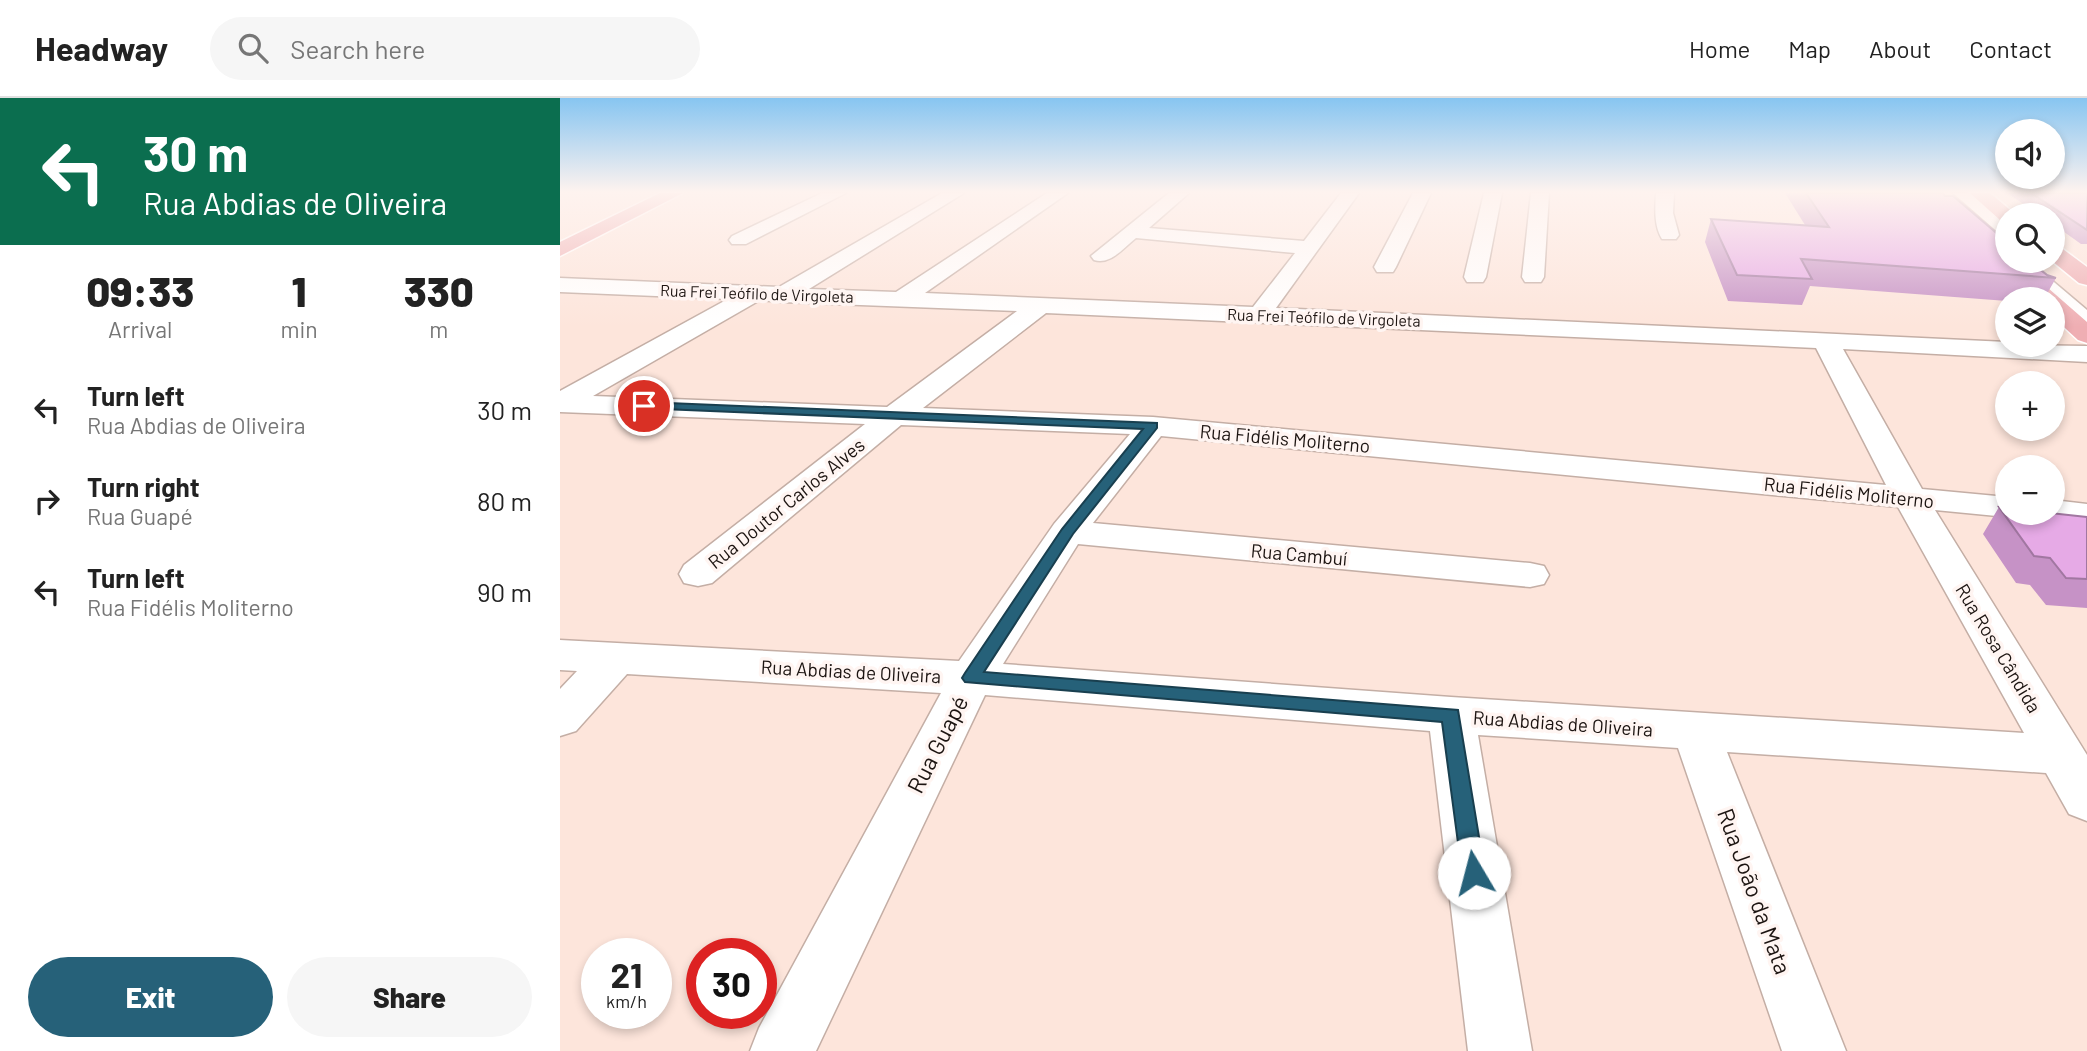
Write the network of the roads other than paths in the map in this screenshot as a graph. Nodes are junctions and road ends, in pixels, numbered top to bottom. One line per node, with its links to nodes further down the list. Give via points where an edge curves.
1 (582, 237): 13 (main road)
2 (744, 237): 12 (street)
3 (880, 237): 27 (street)
4 (993, 237): 28 (street)
5 (1125, 237): 15 (street)
6 (1193, 237): 14 (street)
7 (1318, 237): 14 (street)
8 (1400, 237): 17 (street)
9 (1483, 237): 20 (street)
10 (1536, 237): 21 (street)
11 (1979, 237): 24 (main road)
12 (739, 240)
13 (562, 247)
14 (1310, 248): 30 (street)
15 (1101, 256)
16 (2065, 261): 22 (main road)
17 (1385, 267)
18 (2030, 273): 32 (street)
19 (2061, 273): 26 (street)
20 (1475, 277)
21 (1533, 277)
22 (2087, 278)
23 (560, 285): 25 (street, Rua Frei Teófilo de Virgoleta)
24 (2034, 287)
25 (754, 294): 27 (street, Rua Frei Teófilo de Virgoleta); 36 (street)
26 (2087, 294)
27 (782, 295): 28 (street, Rua Frei Teófilo de Virgoleta)
28 (901, 299): 29 (street, Rua Frei Teófilo de Virgoleta)
29 (1041, 305): 30 (street, Rua Frei Teófilo de Virgoleta); 37 (street, Rua Doutor Carlos Alves)
30 (1260, 314): 34 (street, Rua Frei Teófilo de Virgoleta)
31 (2065, 315): 33 (main road)
32 (2087, 322)
33 (2087, 335)
34 (1825, 341): 35 (street, Rua Frei Teófilo de Virgoleta); 39 (street, Rua Rosa Cândida)
35 (2087, 354)
36 (560, 403): 37 (street, Rua Fidélis Moliterno)
37 (895, 415): 38 (street, Rua Fidélis Moliterno); 44 (street, Rua Doutor Carlos Alves)
38 (1153, 426): 39 (street, Rua Fidélis Moliterno); 43 (street, Rua Guapé)
39 (1910, 498): 40 (street, Rua Fidélis Moliterno); 52 (street, Rua Rosa Cândida)
40 (1995, 506)
41 (2065, 512): 42 (street)
42 (2087, 515)
43 (1067, 532): 45 (street, Rua Cambuí); 48 (street, Rua Guapé)
44 (698, 575)
45 (1531, 575)
46 (560, 655): 47 (street, Rua Abdias de Oliveira)
47 (617, 658): 48 (street, Rua Abdias de Oliveira); 50 (street)
48 (971, 678): 49 (street, Rua Abdias de Oliveira); 54 (street, Rua Guapé)
49 (1451, 715): 51 (street, Rua Abdias de Oliveira); 55 (street)
50 (560, 718)
51 (1696, 732): 52 (street, Rua Abdias de Oliveira); 56 (street, Rua João da Mata)
52 (2063, 755): 53 (street, Rua Rosa Cândida)
53 (2087, 799)
54 (782, 1051)
55 (1500, 1051)
56 (1814, 1051)

